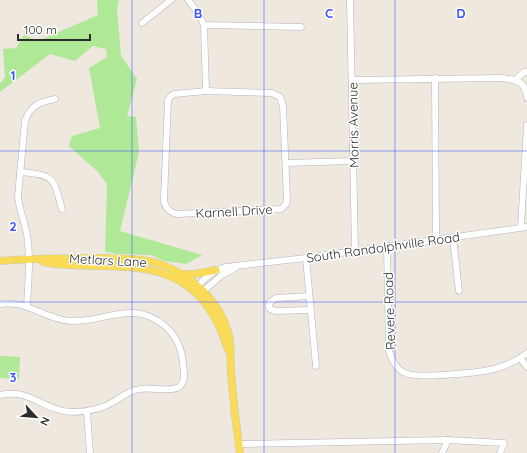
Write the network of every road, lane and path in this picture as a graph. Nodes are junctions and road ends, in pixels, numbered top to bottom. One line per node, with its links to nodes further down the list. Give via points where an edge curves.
1 (170, 0): 4 (street)
2 (188, 0): 5 (street)
3 (350, 0): 9 (street, Morris Avenue)
4 (142, 23)
5 (204, 25): 6 (street); 11 (street)
6 (301, 27)
7 (527, 72): 10 (street)
8 (435, 78): 9 (street); 10 (street); 22 (street)
9 (352, 80): 16 (street, Morris Avenue)
10 (515, 80): 12 (street, via 524,86)
11 (206, 92): 17 (street, Karnell Drive, via 272,93 280,97 283,106); 17 (street, Karnell Drive, via 174,94 168,100 164,200 167,210 177,214 281,209 287,200)
12 (527, 94): 13 (street)
13 (527, 98)
14 (54, 99): 18 (street, via 42,101 27,114 24,122)
15 (527, 125): 20 (street)
16 (354, 161): 17 (street); 24 (street, Morris Avenue)
17 (286, 163)
18 (20, 172): 19 (street, via 40,173 51,178); 26 (street, via 18,203 28,237)
19 (62, 209)
20 (524, 227): 21 (street, South Randolphville Road)
21 (453, 238): 22 (street, South Randolphville Road); 31 (street)
22 (436, 239): 23 (street, South Randolphville Road)
23 (387, 246): 24 (street, South Randolphville Road); 38 (street, Revere Road, via 389,351 398,368 407,374 422,376 486,371 505,366)
24 (355, 251): 25 (street, South Randolphville Road)
25 (306, 258): 28 (street, South Randolphville Road); 33 (street)
26 (29, 260): 27 (main road, Metlars Lane); 30 (main road, Metlars Lane, via 88,258 142,261 159,264); 32 (main road, Metlars Lane, via 59,265 157,270); 35 (street)
27 (0, 261)
28 (238, 266): 29 (street, South Randolphville Road); 32 (street, South Randolphville Road)
29 (216, 270): 30 (main road); 32 (street)
30 (180, 274): 32 (main road, Metlars Lane)
31 (459, 290)
32 (198, 291): 44 (main road, Metlars Lane, via 219,325 230,356)
33 (309, 296): 36 (street); 36 (street, via 276,298 269,306 275,311)
34 (0, 304): 35 (street)
35 (27, 307): 42 (street, via 52,318 71,321 122,313 140,313 163,325 178,343 183,359 184,379 179,387 139,389 105,407)
36 (310, 310): 39 (street)
37 (527, 353): 38 (street, Revere Road)
38 (520, 358): 40 (street)
39 (316, 366)
40 (527, 367)
41 (0, 395): 42 (street, via 23,394 60,410)
42 (87, 412): 45 (street)
43 (448, 440): 44 (street); 47 (street); 48 (street, via 504,443)
44 (238, 444): 46 (main road, Metlars Lane)
45 (90, 453)
46 (240, 453)
47 (442, 453)
48 (500, 453)

